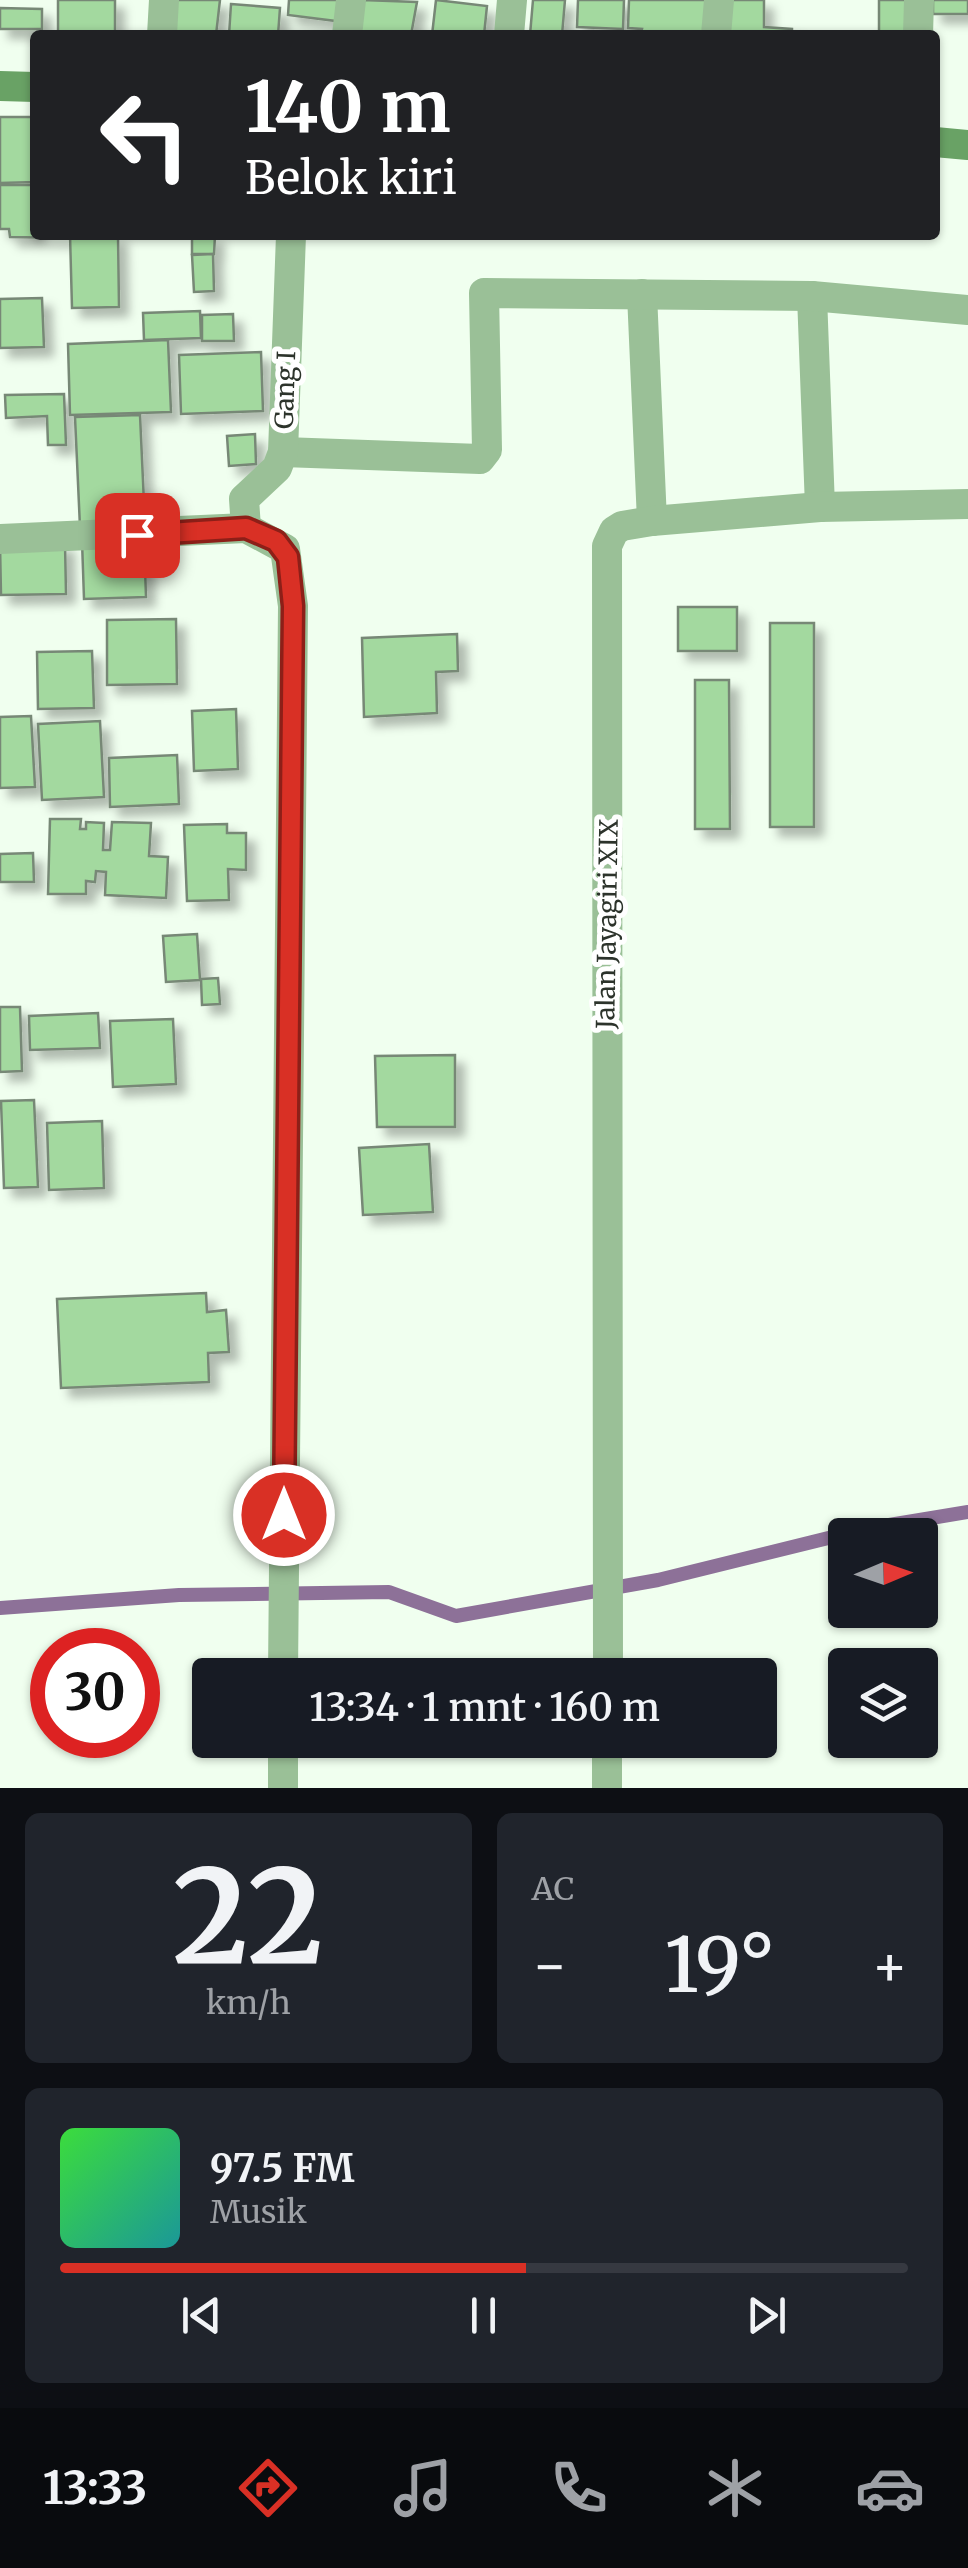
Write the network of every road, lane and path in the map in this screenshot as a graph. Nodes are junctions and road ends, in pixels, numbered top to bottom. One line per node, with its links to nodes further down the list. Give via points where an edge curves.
1 (164, 0): 6 (street)
2 (350, 0): 7 (street)
3 (512, 0): 8 (street)
4 (719, 0): 9 (street)
5 (919, 0): 10 (street)
6 (162, 30)
7 (347, 30)
8 (509, 30)
9 (716, 30)
10 (918, 30)
11 (0, 86): 12 (street)
12 (30, 87)
13 (940, 142): 14 (street)
14 (968, 145)
15 (291, 240): 19 (street, Gang I)
16 (642, 294): 17 (street); 19 (street, via 484,292 486,450 480,459); 22 (street)
17 (812, 296): 18 (street); 21 (street)
18 (968, 310)
19 (283, 452): 23 (street, Gang I, via 277,468 244,499)
20 (968, 504): 21 (street, Jalan Jayagiri XIX)
21 (820, 507): 22 (street, Jalan Jayagiri XIX)
22 (652, 521): 26 (street, Jalan Jayagiri XIX, via 622,526 607,546)
23 (246, 528): 24 (street); 25 (street, via 285,549 293,606)
24 (0, 539)
25 (283, 1658)
26 (608, 1658)
27 (283, 1758): 29 (street)
28 (607, 1758): 30 (street)
29 (282, 1788)
30 (606, 1788)

